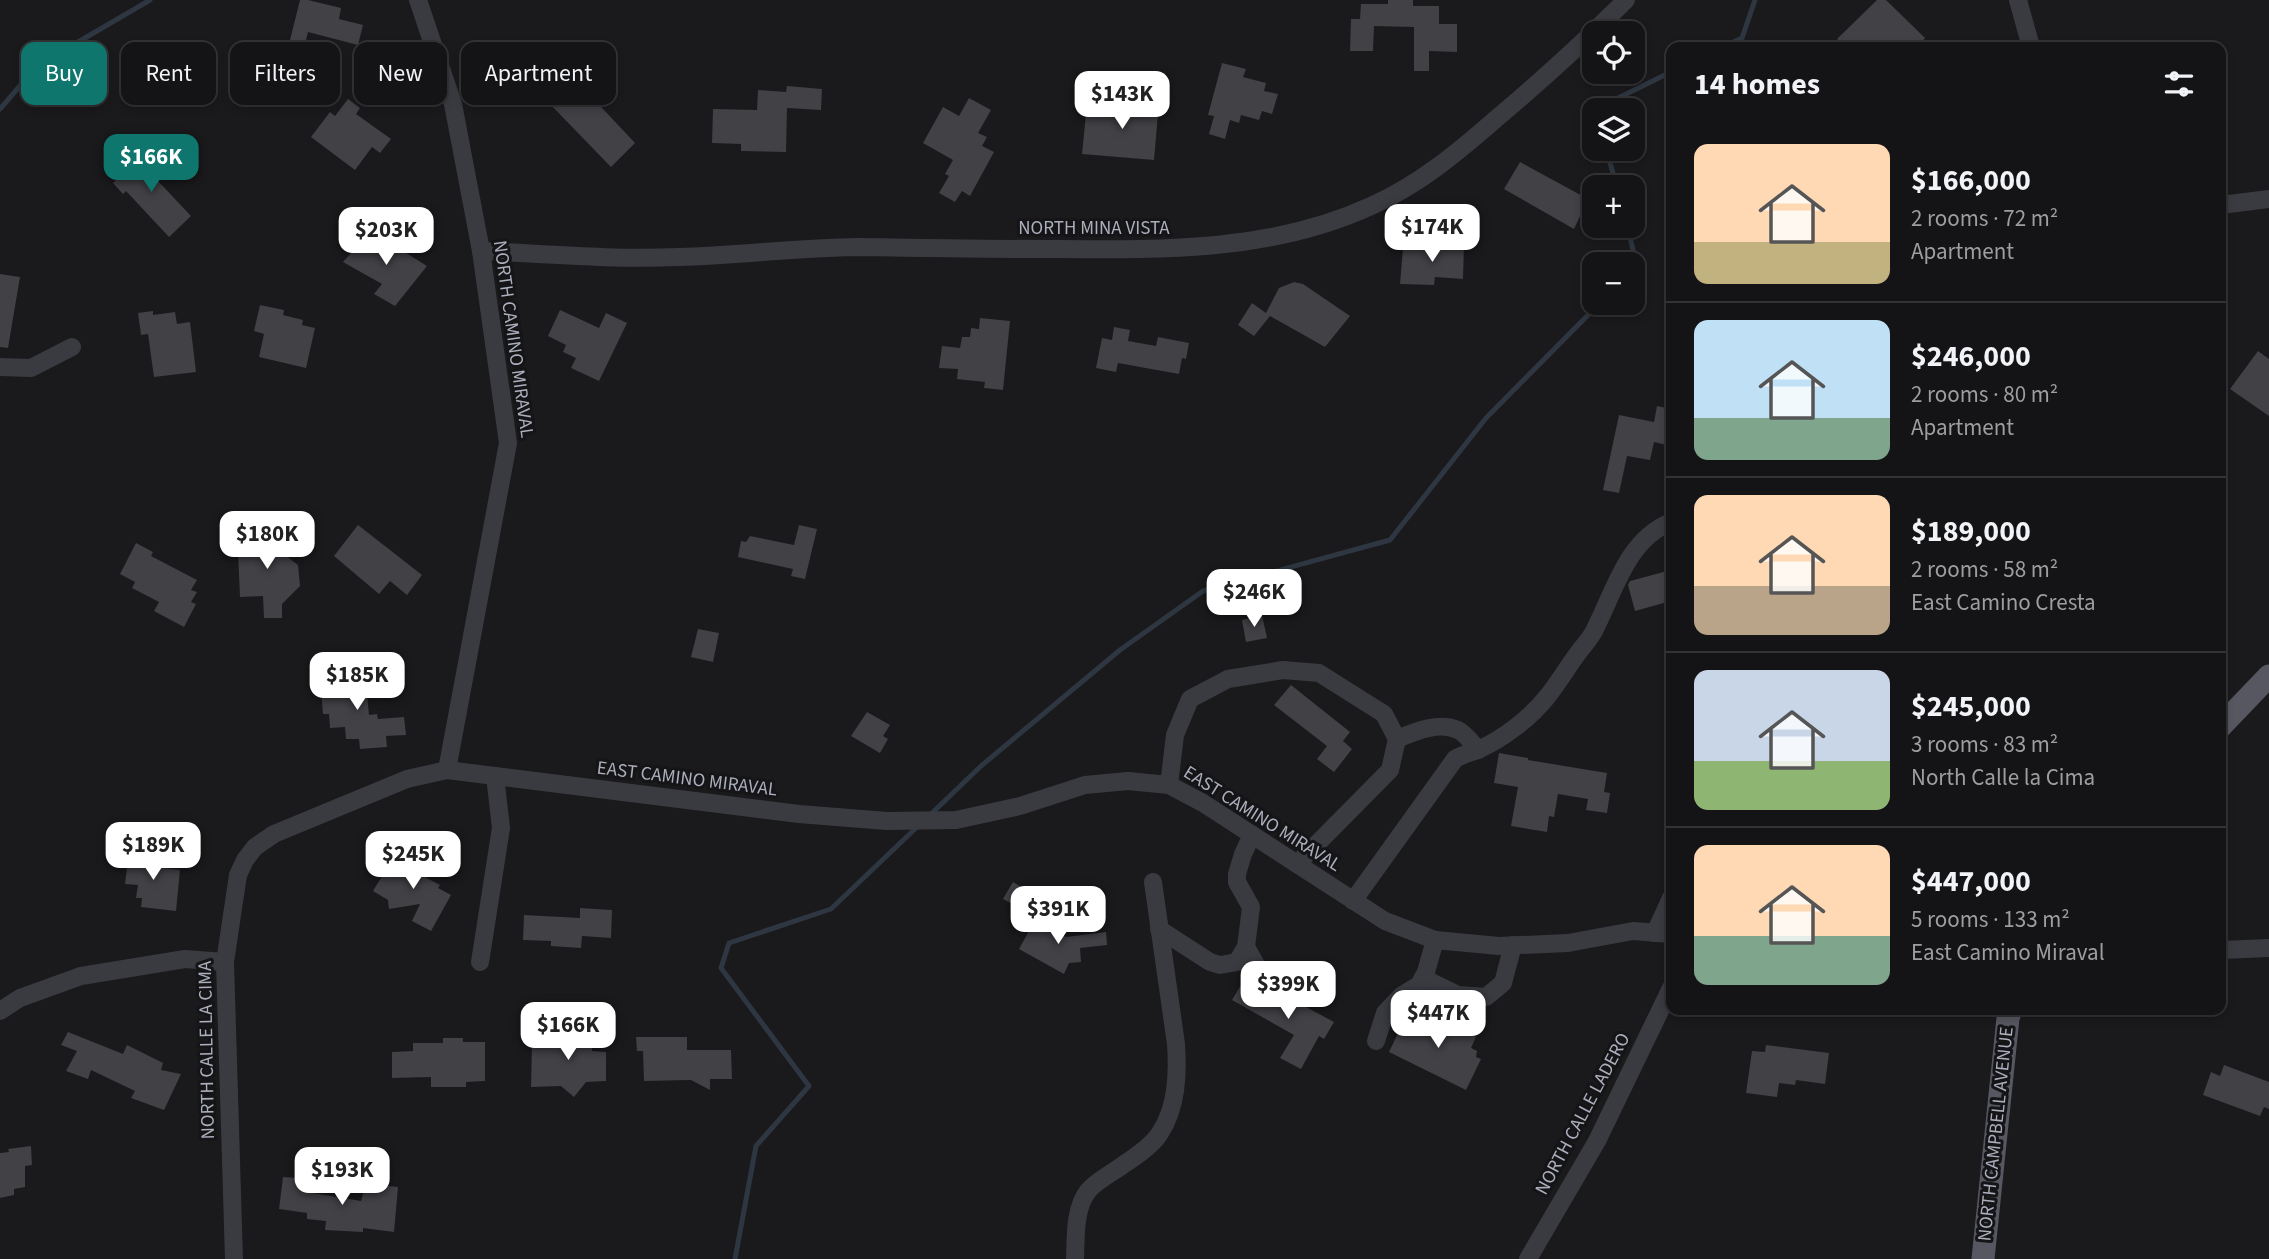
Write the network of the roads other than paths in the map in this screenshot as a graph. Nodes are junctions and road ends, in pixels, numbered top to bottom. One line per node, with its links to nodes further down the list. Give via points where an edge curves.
1 (418, 0): 7 (street, NORTH CAMINO MIRAVAL, via 453,104)
2 (1626, 0): 7 (street, NORTH MINA VISTA, via 1525,94 1414,184 1342,219 1273,236 1230,245 1153,250 857,247 647,257)
3 (2018, 0): 4 (street)
4 (2030, 42)
5 (2269, 199): 6 (street)
6 (2226, 204)
7 (481, 251): 15 (street, NORTH CAMINO MIRAVAL, via 508,443)
8 (72, 346): 9 (street, via 31,368)
9 (0, 367)
10 (1666, 524): 14 (street, via 1646,537 1623,567 1595,629 1545,699 1504,735)
11 (2269, 676): 12 (main road)
12 (2226, 721)
13 (1396, 739): 14 (street, via 1437,727 1459,730); 17 (street, via 1384,714 1320,673 1283,670 1228,679 1190,699 1175,735); 19 (street, via 1390,770)
14 (1478, 750): 21 (street, via 1455,759)
15 (447, 770): 16 (street, EAST CAMINO MIRAVAL); 29 (street, NORTH CALLE LA CIMA, via 407,779 274,834 255,848 237,874)
16 (495, 776): 17 (street, EAST CAMINO MIRAVAL, via 887,821 956,820 1085,785 1128,780); 30 (street, via 501,828)
17 (1169, 785): 18 (street, EAST CAMINO MIRAVAL)
18 (1252, 835): 19 (street, EAST CAMINO MIRAVAL); 26 (street, via 1237,874 1251,907)
19 (1297, 864): 21 (street, EAST CAMINO MIRAVAL)
20 (1153, 882): 22 (street)
21 (1353, 901): 24 (street, EAST CAMINO MIRAVAL, via 1385,922)
22 (1159, 929): 26 (street, via 1220,965 1237,962); 38 (street, via 1176,1044 1175,1091 1159,1136 1088,1190 1078,1211)
23 (1663, 933): 25 (street, EAST CAMINO MIRAVAL)
24 (1435, 940): 25 (street, EAST CAMINO MIRAVAL); 32 (street)
25 (1513, 945): 32 (street, via 1503,983 1486,997 1458,995)
26 (1246, 947): 31 (street)
27 (2269, 948): 28 (street)
28 (2226, 950)
29 (225, 962): 34 (street, via 185,959 81,975 20,998); 37 (street, NORTH CALLE LA CIMA)
30 (480, 962)
31 (1260, 972)
32 (1423, 978): 36 (street, via 1385,1013)
33 (1666, 998): 39 (street, NORTH CALLE LADERO, via 1597,1141)
34 (0, 1011)
35 (2004, 1015): 40 (main road, NORTH CAMPBELL AVENUE)
36 (1376, 1041)
37 (234, 1258)
38 (1074, 1259)
39 (1528, 1259)
40 (1983, 1259)

